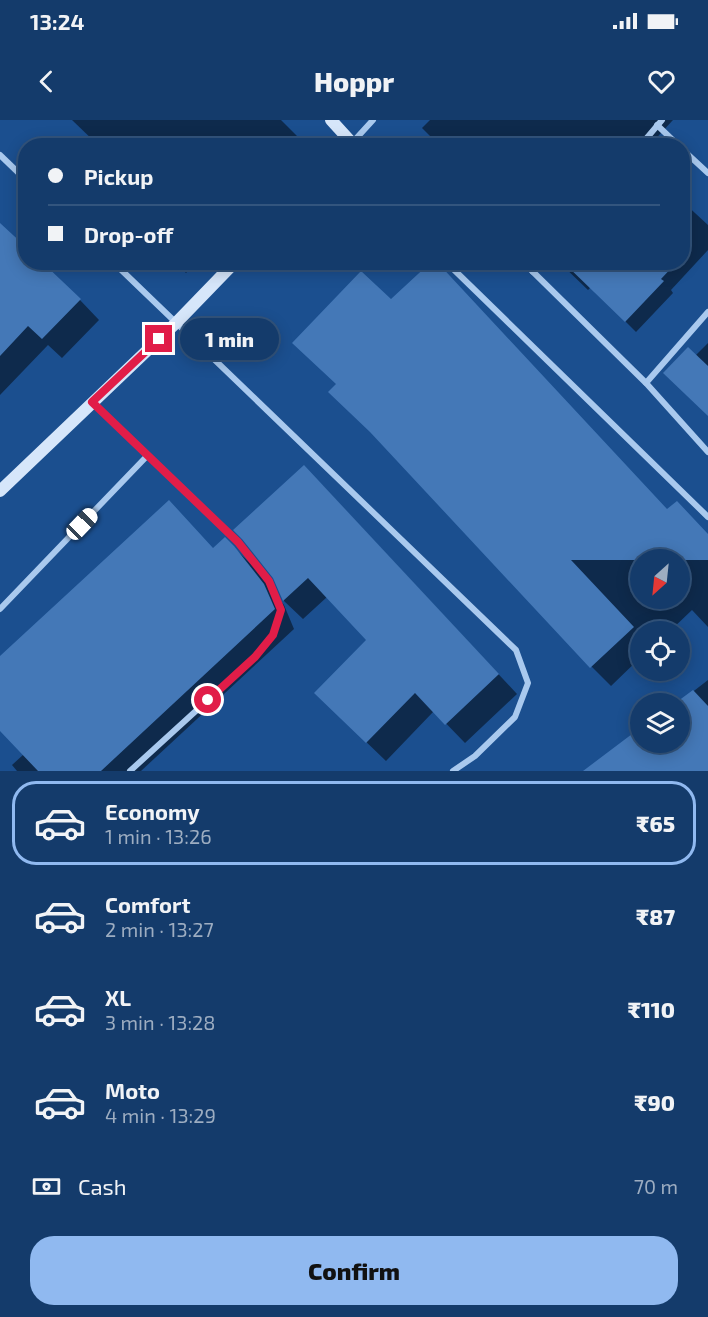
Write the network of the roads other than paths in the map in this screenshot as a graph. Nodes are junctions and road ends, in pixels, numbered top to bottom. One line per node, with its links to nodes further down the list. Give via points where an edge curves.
1 (331, 120): 4 (street)
2 (373, 120): 5 (street)
3 (660, 123): 6 (street); 7 (street)
4 (348, 138)
5 (359, 138)
6 (647, 138)
7 (672, 138)
8 (0, 155): 10 (street)
9 (690, 156): 11 (street)
10 (18, 172)
11 (708, 172)
12 (121, 270): 17 (street)
13 (227, 270): 17 (street)
14 (454, 270): 23 (street)
15 (533, 272): 18 (street)
16 (708, 312): 18 (street)
17 (176, 322): 19 (street); 26 (street, via 516,650 528,682 514,717 475,756)
18 (646, 383): 20 (street)
19 (92, 402): 21 (street); 22 (street)
20 (708, 452)
21 (147, 456): 24 (street); 25 (street, via 238,542 269,581 281,610 273,635 255,657)
22 (0, 491)
23 (708, 517)
24 (0, 609)
25 (130, 771)
26 (453, 771)

